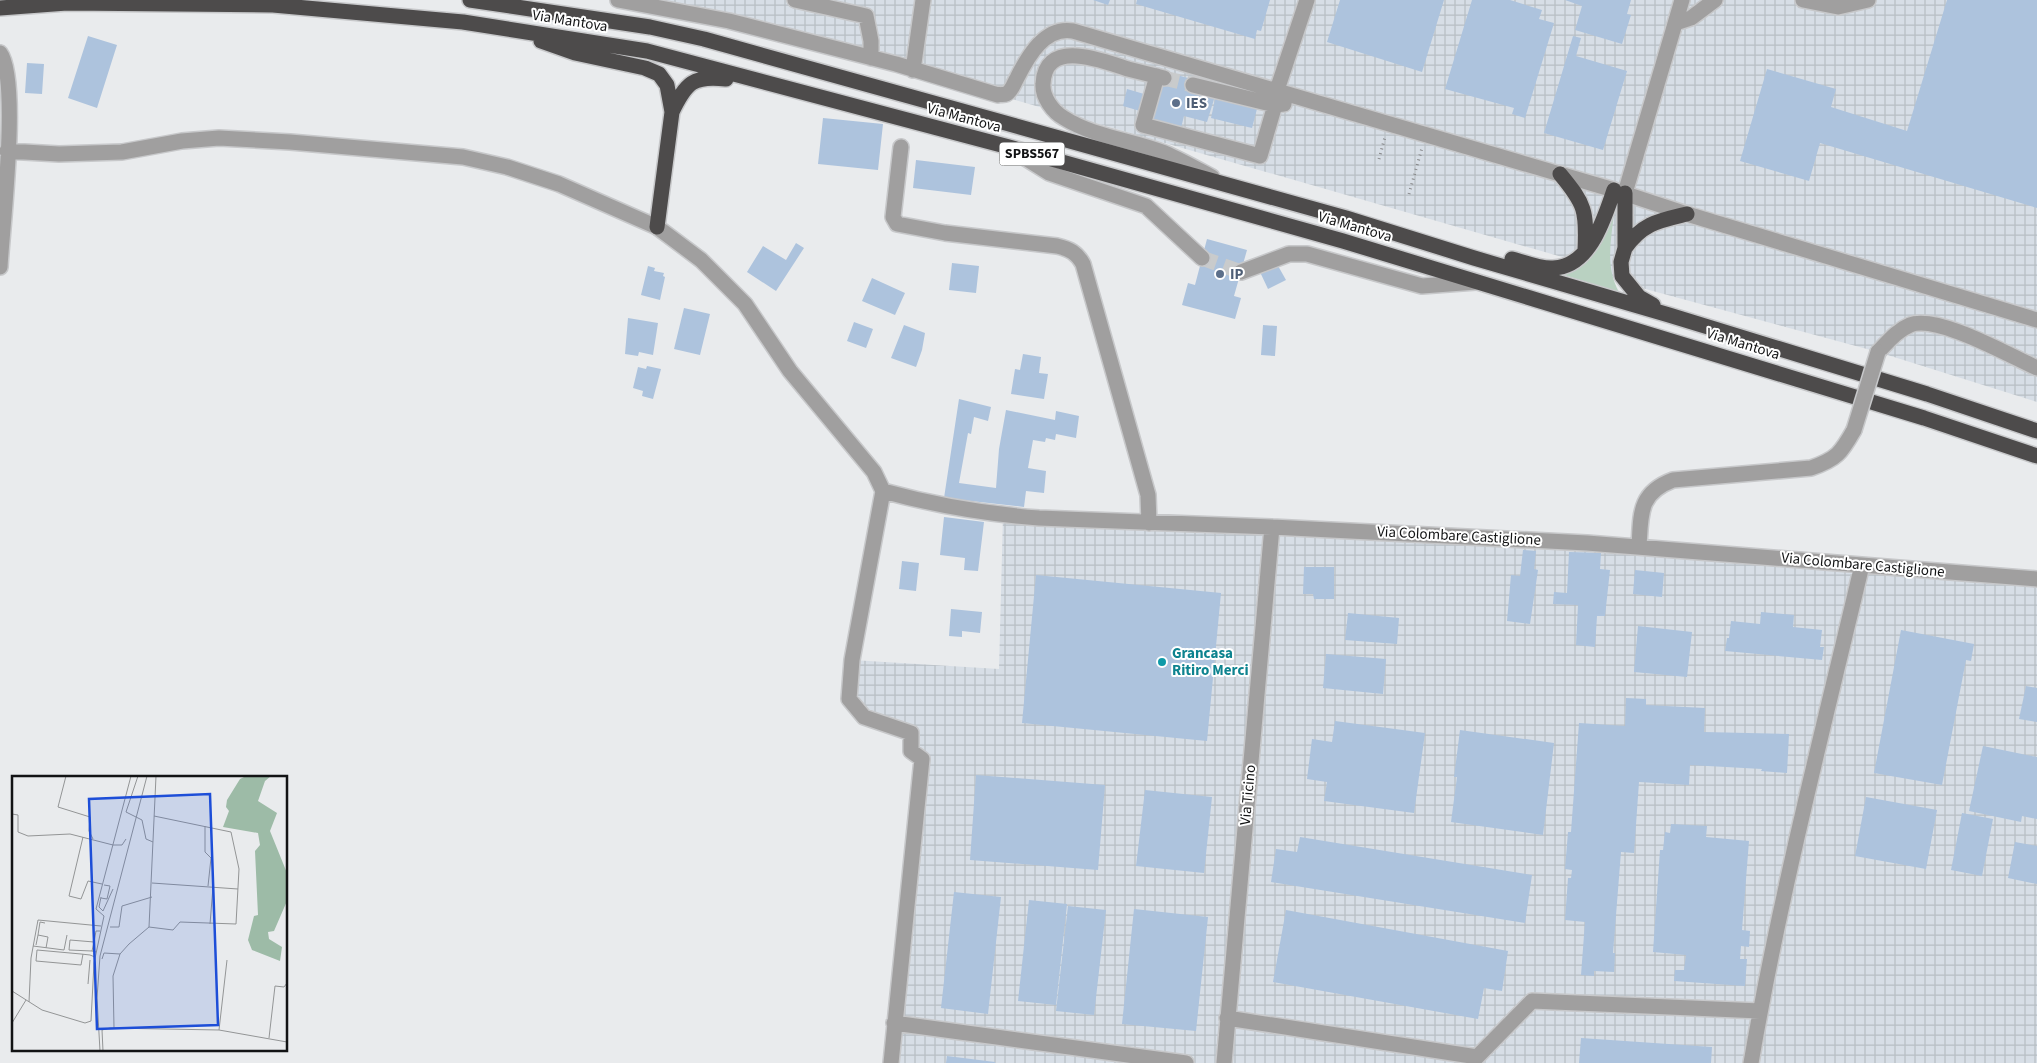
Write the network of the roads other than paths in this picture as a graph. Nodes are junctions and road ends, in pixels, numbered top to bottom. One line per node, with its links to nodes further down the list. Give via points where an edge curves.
1 (470, 0): 26 (highway, Via Mantova / SPBS567, via 624,23 704,39)
2 (621, 0): 10 (street)
3 (795, 0): 16 (street, via 866,16)
4 (924, 0): 17 (street)
5 (1306, 0): 20 (street)
6 (1682, 0): 13 (street)
7 (1715, 0): 13 (street, via 1691,18)
8 (1804, 0): 9 (street, via 1838,7)
9 (1868, 0)
10 (644, 2): 11 (street)
11 (686, 6): 16 (street, via 729,21)
12 (0, 8): 14 (highway, Via Mantova / SPBS567, via 66,3 273,5)
13 (1676, 22): 27 (street)
14 (504, 28): 18 (highway, Via Mantova / SPBS567, via 647,51); 21 (highway, via 575,53 659,74 667,85)
15 (0, 53): 24 (street, via 8,77)
16 (871, 58): 17 (street)
17 (913, 70): 20 (street, via 998,95 1006,94 1037,47 1056,31 1065,30)
18 (761, 82): 21 (highway, via 701,78 680,95); 23 (highway, Via Mantova / SPBS567)
19 (1193, 85): 20 (street)
20 (1276, 98): 25 (street, via 1309,102); 26 (street, via 1260,156 1143,125 1160,77 1076,55 1050,64 1043,85 1045,97 1063,118 1164,153)
21 (672, 112): 29 (highway)
22 (900, 147): 43 (street, via 893,217 897,224 1057,246 1068,248 1079,256 1084,264 1148,495)
23 (1009, 147): 32 (street, via 1049,173 1146,206); 36 (highway, Via Mantova / SPBS567, via 1334,238)
24 (7, 151): 29 (street, via 59,154 122,152 219,138 463,157 559,184); 34 (street)
25 (1560, 174): 27 (street); 31 (highway, via 1584,207)
26 (1232, 186): 33 (highway, Via Mantova / SPBS567)
27 (1620, 192): 28 (street); 30 (highway); 31 (highway)
28 (1687, 214): 30 (highway, via 1655,222 1636,234); 38 (street)
29 (657, 227): 42 (street, via 701,260 745,304 790,371 874,472)
30 (1625, 248): 37 (highway, via 1621,262 1622,276 1627,284 1639,297)
31 (1585, 250): 33 (highway, via 1566,267 1551,268 1493,255)
32 (1202, 258)
33 (1474, 258): 37 (highway, Via Mantova / SPBS567)
34 (0, 268)
35 (1241, 272): 36 (street, via 1289,254 1307,254 1422,286)
36 (1476, 282): 41 (highway, Via Mantova / SPBS567, via 1924,418)
37 (1669, 315): 40 (highway, Via Mantova / SPBS567)
38 (2037, 320)
39 (2037, 368): 45 (street, bridge, via 1951,328 1926,322 1912,324 1896,333 1878,352 1854,430 1831,461 1812,468 1673,480 1660,485 1642,506)
40 (2037, 431)
41 (2037, 456)
42 (883, 491): 43 (street, Via Colombare Castiglione, via 914,500 1004,515); 50 (street, via 852,660 849,699 864,717 911,732 911,751 922,759)
43 (1149, 523): 44 (street, Via Colombare Castiglione)
44 (1272, 527): 45 (street, Via Colombare Castiglione); 49 (street, Via Ticino)
45 (1639, 547): 46 (street, Via Colombare Castiglione)
46 (1862, 565): 47 (street, Via Colombare Castiglione); 48 (street)
47 (2037, 579)
48 (1760, 1012): 49 (street, via 1532,1001 1477,1057); 54 (street)
49 (1227, 1018): 53 (street, Via Ticino)
50 (894, 1023): 51 (street); 52 (street)
51 (891, 1063)
52 (1186, 1063)
53 (1224, 1063)
54 (1751, 1063)

